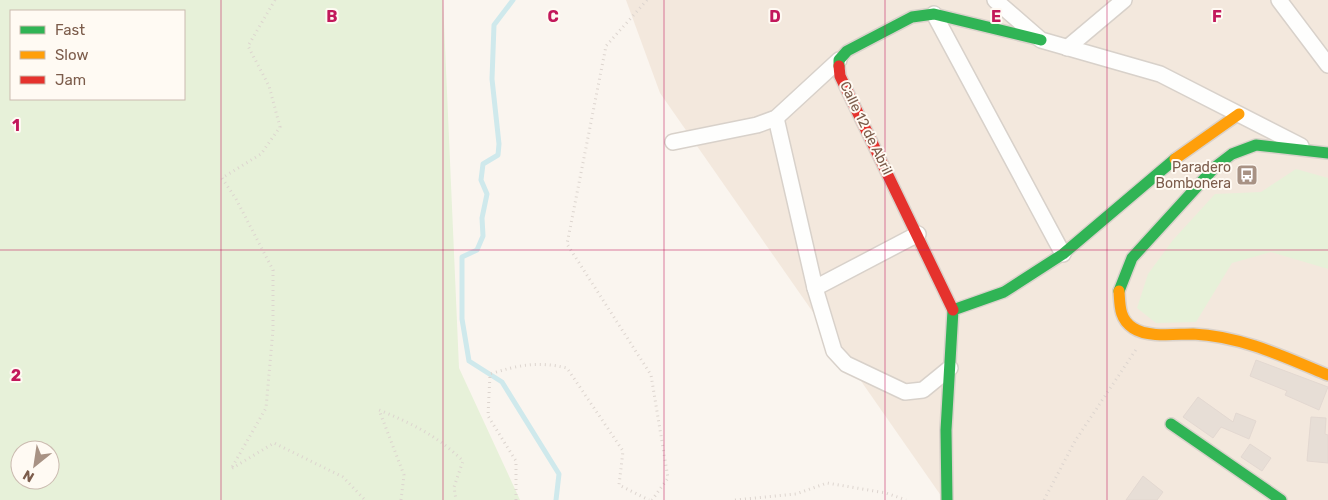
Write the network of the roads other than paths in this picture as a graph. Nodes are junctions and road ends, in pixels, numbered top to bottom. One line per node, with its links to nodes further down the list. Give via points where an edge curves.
1 (995, 0): 5 (street)
2 (1124, 0): 6 (street)
3 (1279, 0): 8 (street)
4 (934, 14): 5 (street); 7 (street, via 912,17); 15 (street)
5 (1041, 40): 6 (street)
6 (1067, 48): 9 (street, via 1160,74)
7 (839, 60): 10 (street); 14 (street, Calle 12 de Abril, via 840,76)
8 (1328, 65)
9 (1239, 114): 12 (street); 15 (street, via 1162,168)
10 (776, 118): 11 (street, via 757,125); 16 (street)
11 (673, 142)
12 (1311, 152): 13 (street); 19 (street, via 1256,146 1232,154 1215,167 1132,258 1119,290 1121,315 1133,328 1147,333 1210,335 1263,348)
13 (1328, 154)
14 (918, 234): 16 (street); 17 (street, Calle 12 de Abril)
15 (1063, 254): 17 (street, via 1004,292)
16 (815, 288): 18 (street, via 834,351 846,364 905,392 923,390)
17 (953, 310): 18 (street)
18 (950, 368): 21 (street, via 946,430)
19 (1328, 375)
20 (1171, 424): 22 (street)
21 (947, 500)
22 (1282, 500)

